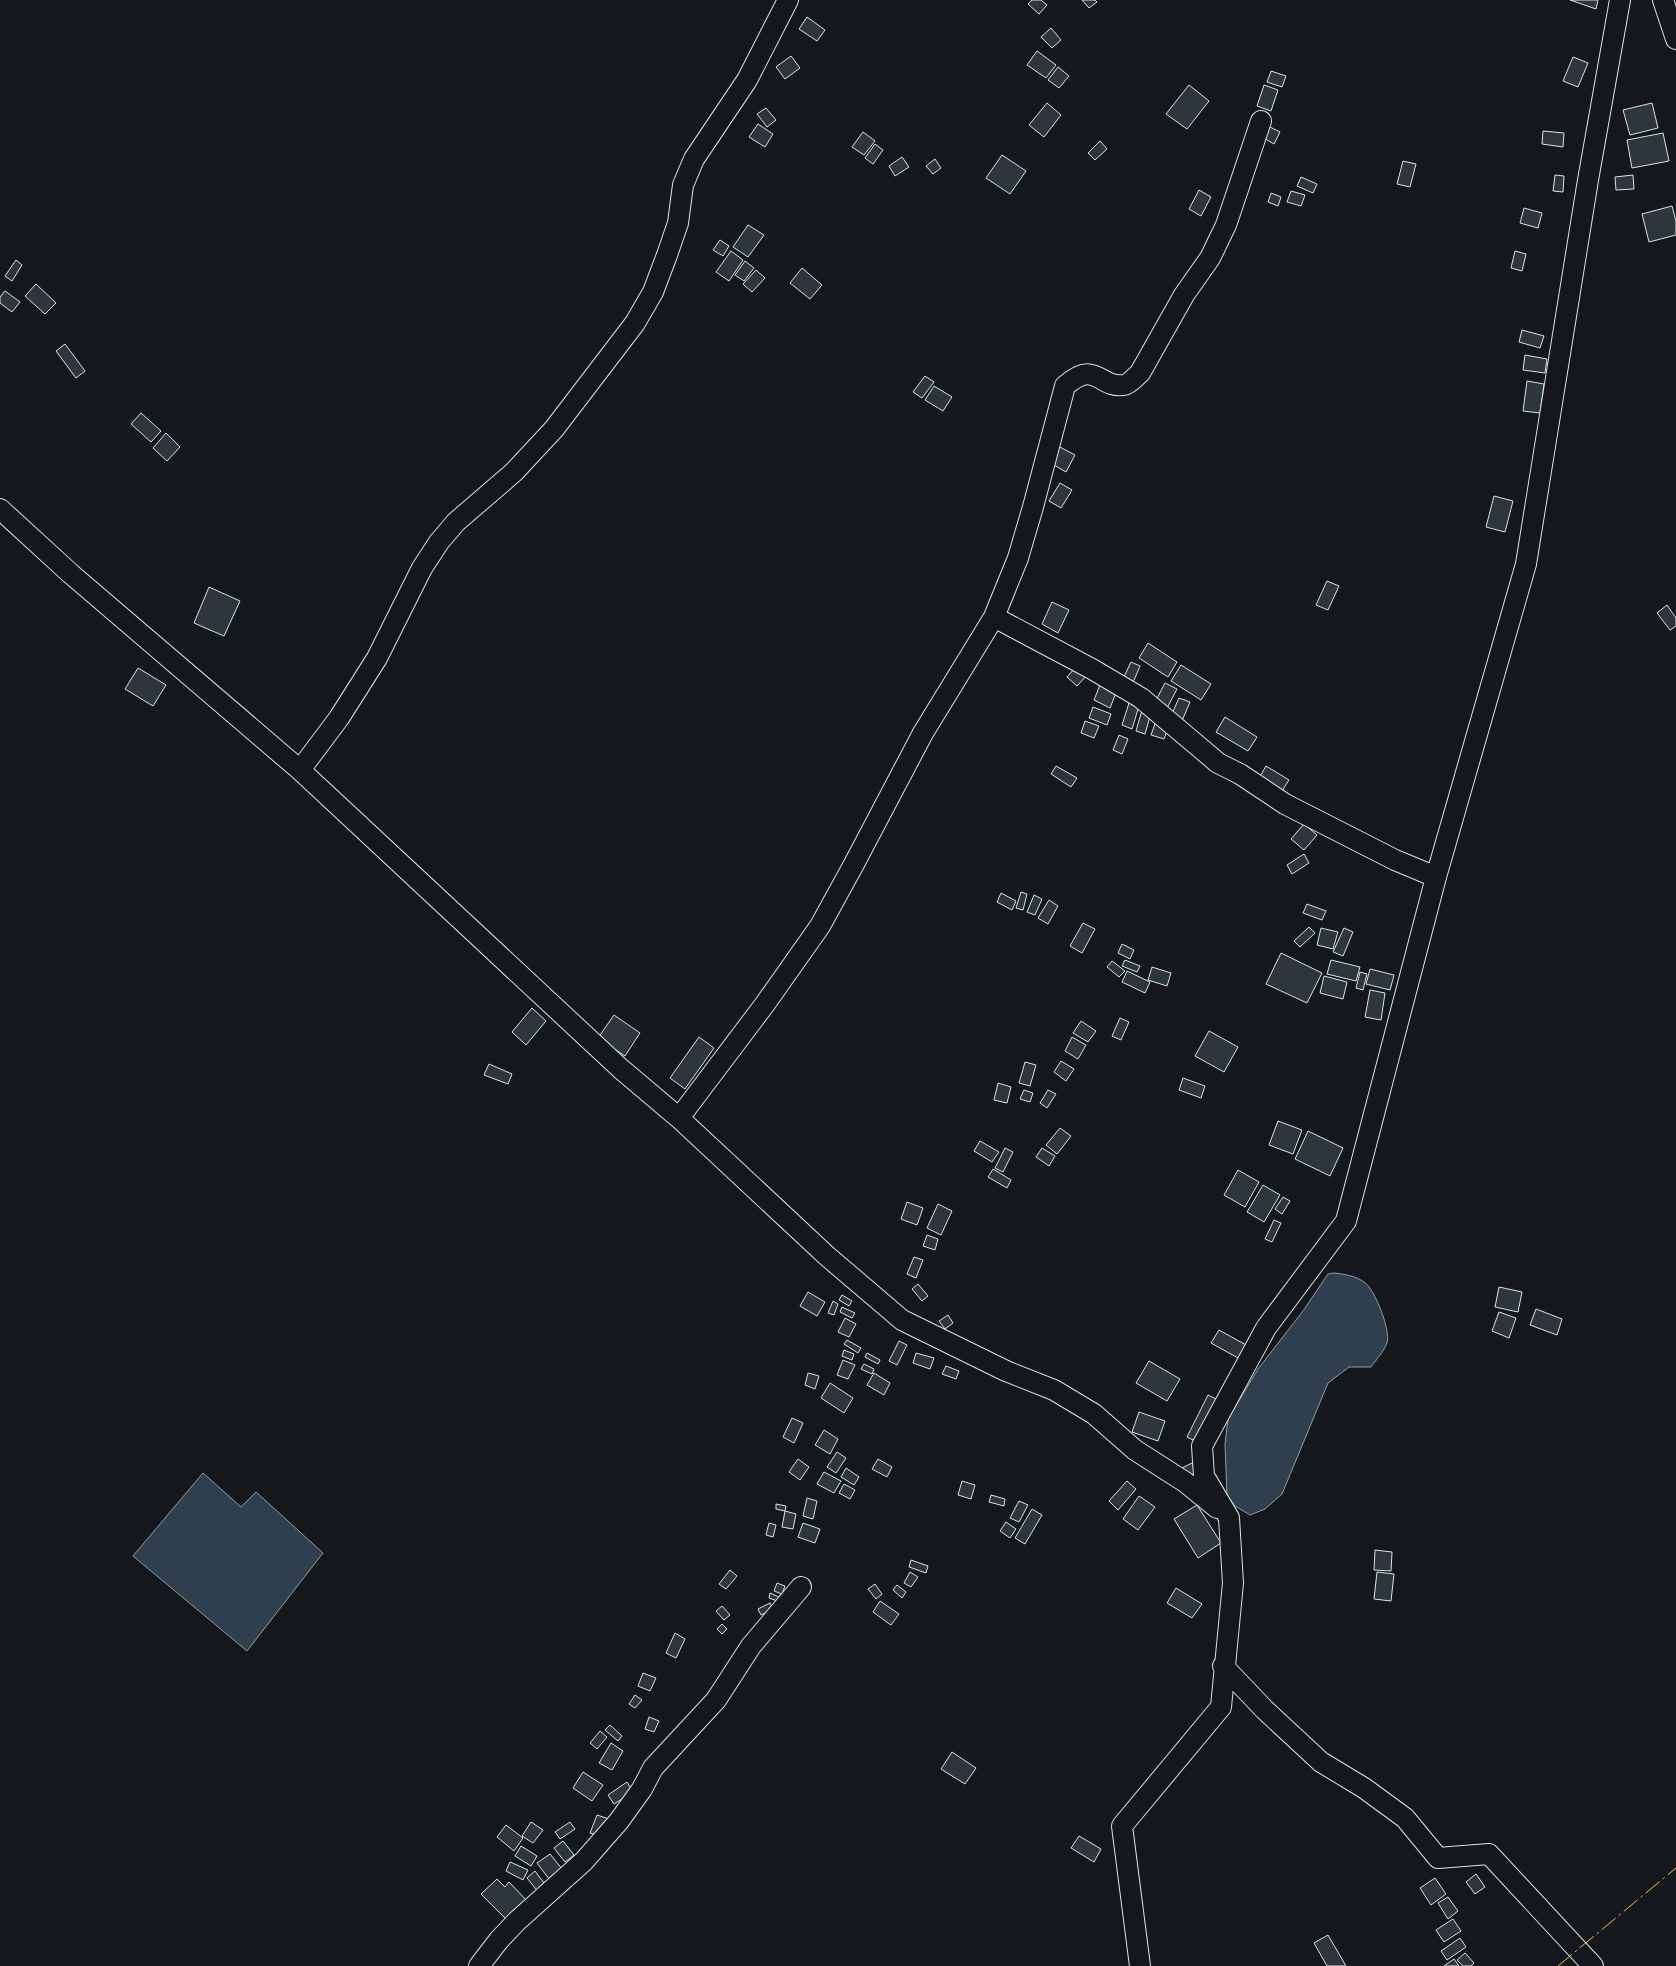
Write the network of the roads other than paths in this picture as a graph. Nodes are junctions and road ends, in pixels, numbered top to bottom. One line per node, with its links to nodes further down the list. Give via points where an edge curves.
1 (788, 0): 9 (street, via 747,80 694,159 683,185 678,222 667,255 653,292 635,323 554,428 514,472 456,522 439,542 422,568 377,658 339,718)
2 (1620, 0): 10 (street, via 1526,564)
3 (1664, 0): 4 (street, via 1666,6); 5 (street)
4 (1676, 1)
5 (1676, 39)
6 (1261, 121): 8 (street, via 1226,225 1210,258 1184,295 1140,373 1125,385 1088,374 1080,375 1065,386 1018,558)
7 (0, 509): 9 (street)
8 (994, 617): 10 (street, via 1140,698 1218,763 1285,804 1395,860); 11 (street, via 923,733 820,926)
9 (300, 770): 11 (street, via 621,1069)
10 (1436, 877): 12 (street, via 1346,1222 1266,1328 1202,1446 1204,1476)
11 (679, 1118): 12 (street, via 827,1256 902,1320 1006,1371 1054,1390 1086,1409 1135,1450 1185,1482)
12 (1229, 1518): 14 (street, via 1233,1583)
13 (801, 1587): 15 (street, via 750,1646 716,1700 653,1768 619,1821 584,1861 517,1921)
14 (1223, 1666): 16 (street, via 1221,1707 1122,1826); 17 (street, via 1321,1762 1406,1818 1438,1858 1489,1854)
15 (479, 1966)
16 (1140, 1966)
17 (1593, 1966)

